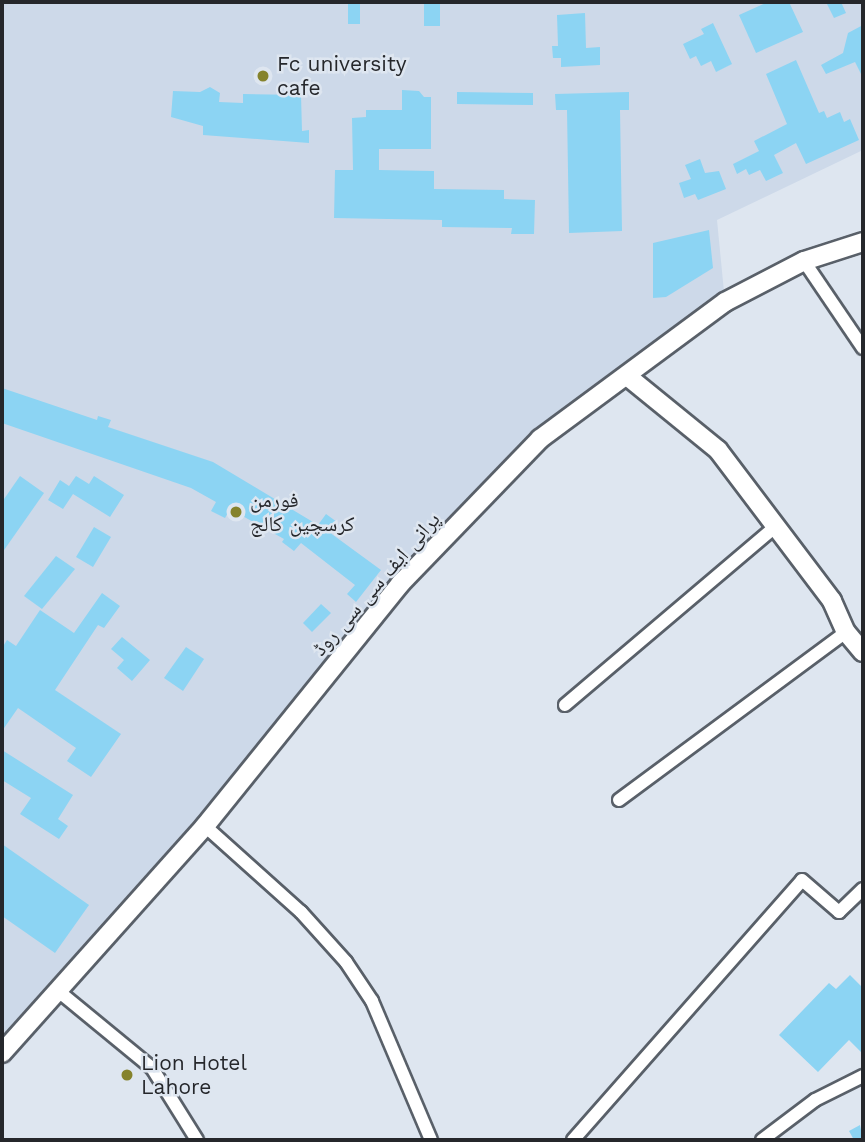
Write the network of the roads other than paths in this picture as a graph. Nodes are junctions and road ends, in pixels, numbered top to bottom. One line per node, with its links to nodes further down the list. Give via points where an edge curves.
1 (863, 242): 2 (street, پرانی ایف سی سی روڈ)
2 (804, 261): 3 (street); 4 (street, پرانی ایف سی سی روڈ, via 725,302)
3 (863, 348)
4 (627, 376): 5 (street, via 718,450); 10 (street, پرانی ایف سی سی روڈ, via 540,439 400,584)
5 (776, 526): 6 (street, via 832,601); 8 (street)
6 (846, 632): 7 (street); 9 (street)
7 (863, 652)
8 (565, 705)
9 (619, 800)
10 (205, 826): 12 (street, پرانی ایف سی سی روڈ); 16 (street, via 301,912 346,962 372,1001)
11 (863, 889): 17 (street, via 839,912 802,880)
12 (57, 990): 13 (street, پرانی ایف سی سی روڈ); 15 (street, via 152,1068)
13 (2, 1053)
14 (863, 1076): 18 (street, via 815,1100)
15 (197, 1140)
16 (431, 1140)
17 (573, 1140)
18 (762, 1140)

